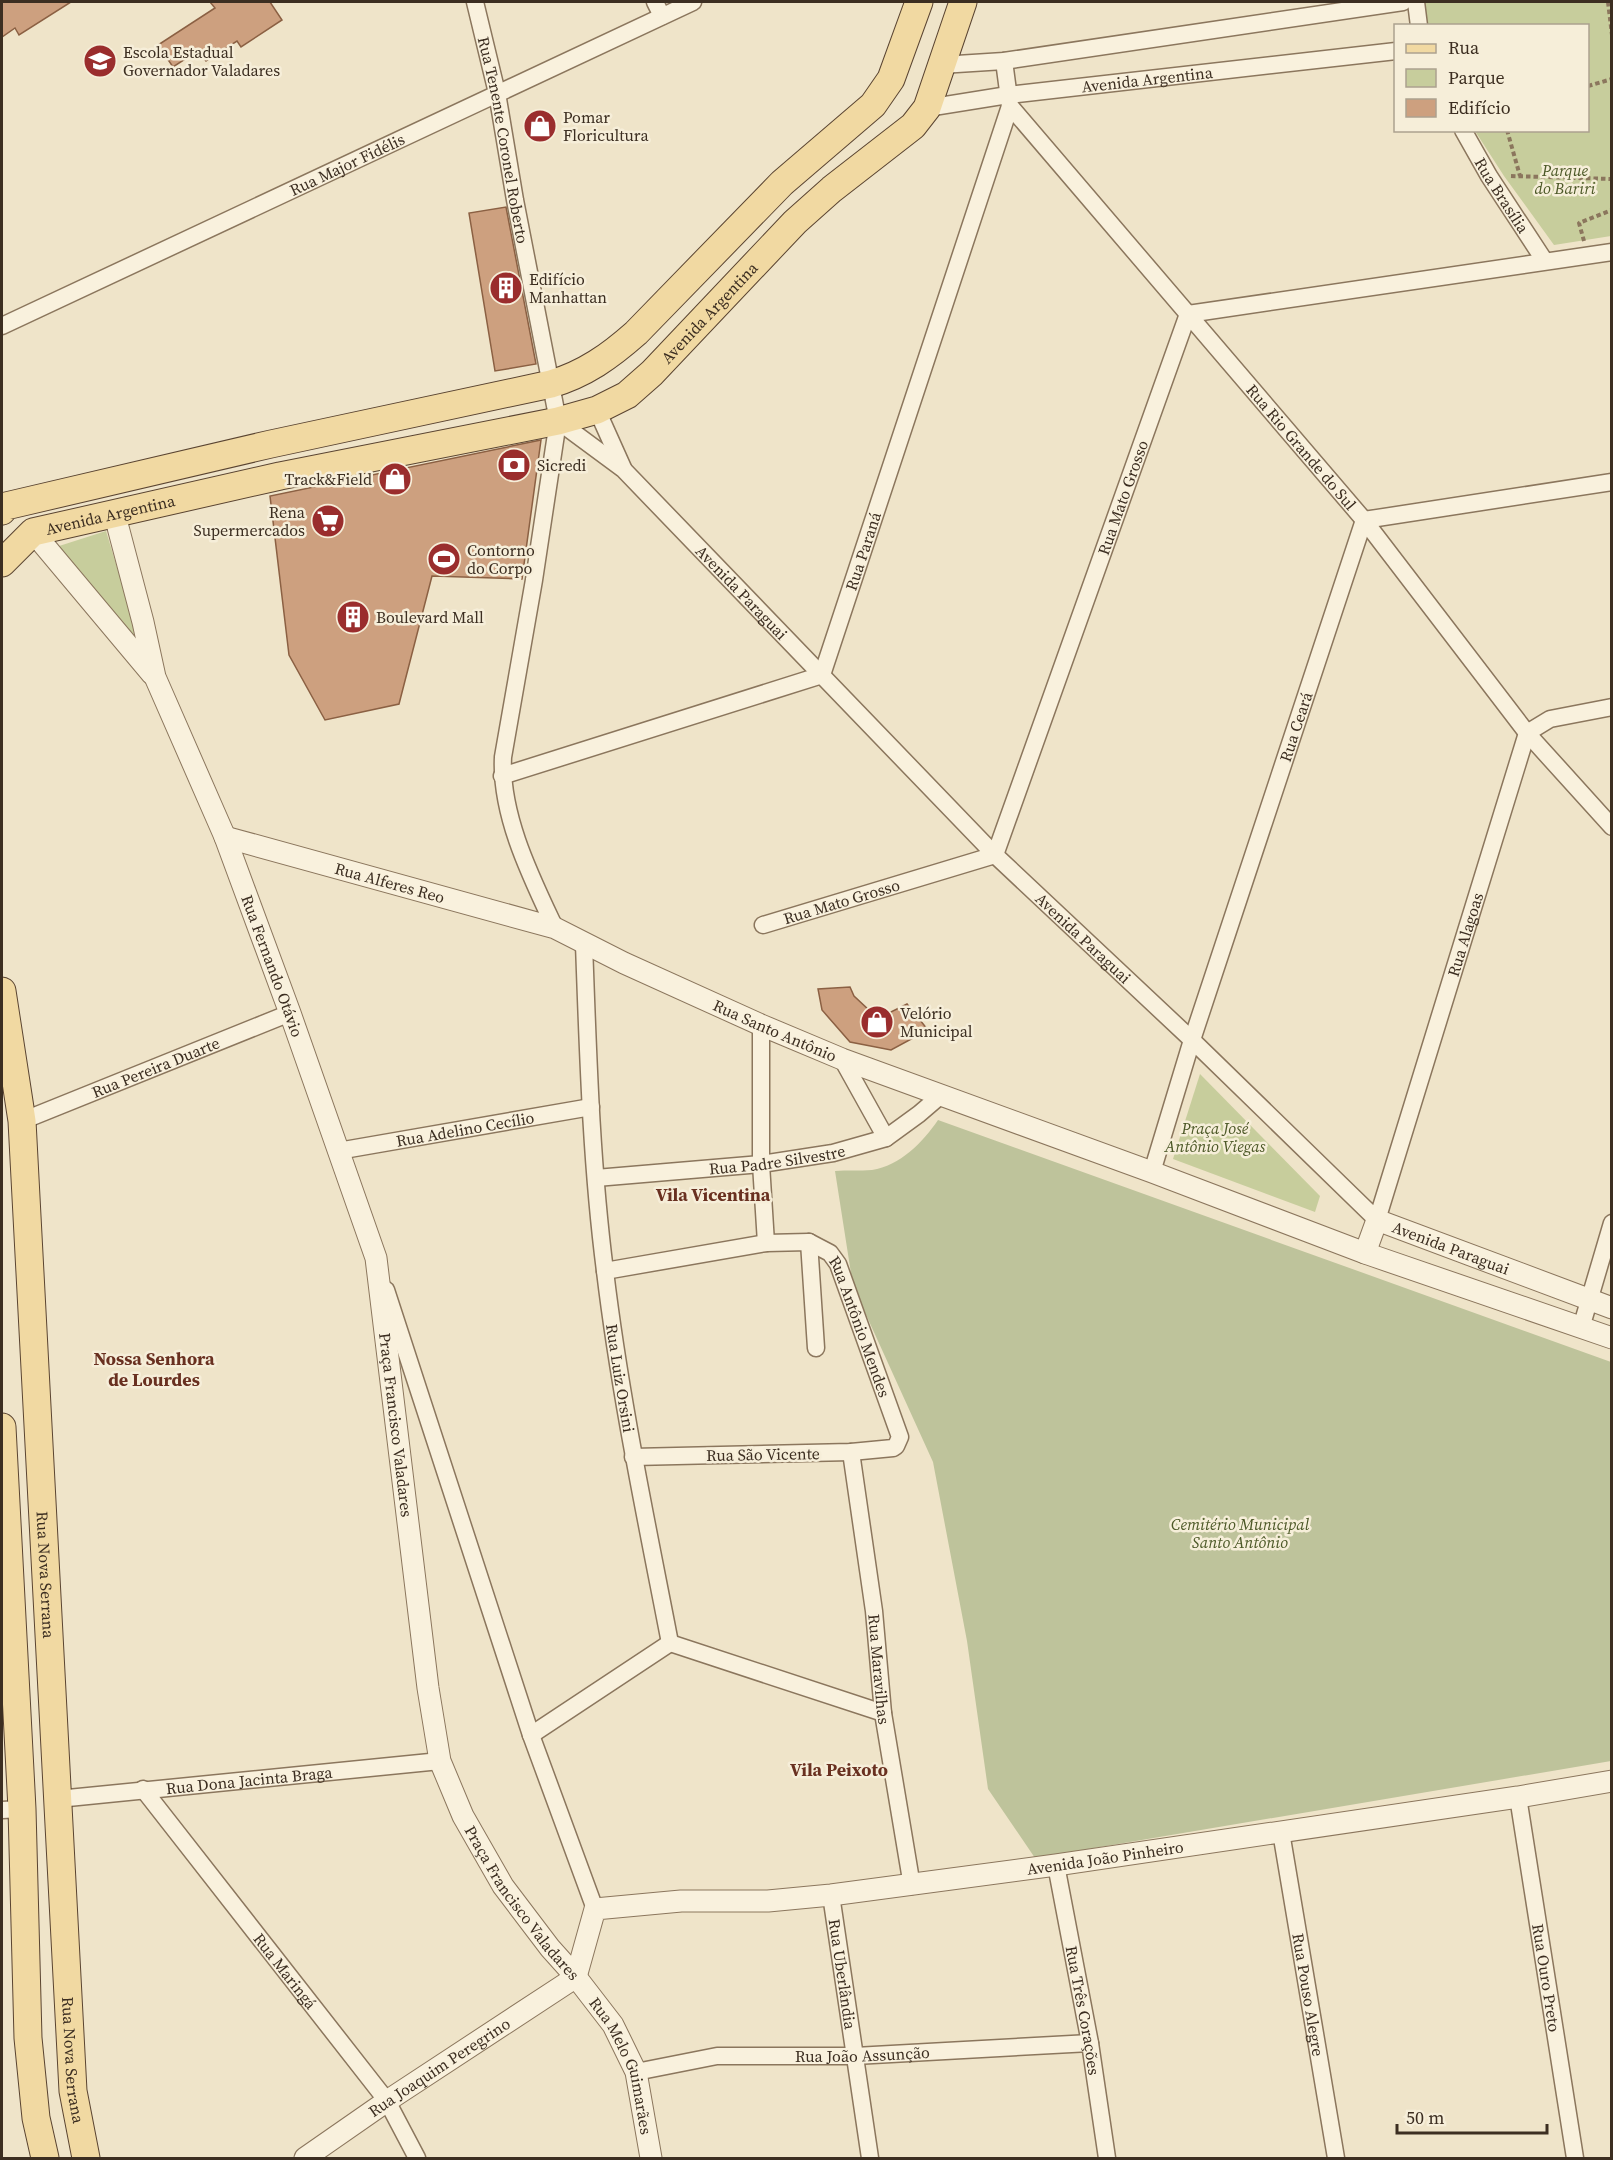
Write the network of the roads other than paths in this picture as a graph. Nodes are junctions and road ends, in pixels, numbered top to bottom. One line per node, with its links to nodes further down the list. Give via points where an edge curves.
1 (475, 2): 12 (street, Rua Tenente Coronel Roberto)
2 (693, 2): 7 (street, Rua Major Fidélis)
3 (919, 2): 20 (main road, Avenida Argentina, via 891,79 873,105 782,183 610,356 572,378)
4 (963, 2): 11 (main road)
5 (1403, 2): 10 (street)
6 (1416, 2): 8 (street)
7 (658, 9): 12 (street, Rua Major Fidélis)
8 (1419, 24)
9 (1394, 51): 13 (street, Avenida Argentina)
10 (1004, 62): 11 (street); 13 (street)
11 (941, 65): 14 (main road)
12 (497, 93): 19 (street, Rua Major Fidélis); 20 (street, Rua Tenente Coronel Roberto)
13 (1009, 101): 14 (street, Avenida Argentina); 18 (street, Rua Rio Grande do Sul); 30 (street, Rua Paraná)
14 (927, 108): 21 (main road, Avenida Argentina, via 913,126 795,222 652,373 627,395)
15 (1464, 132): 17 (street, Rua Brasília)
16 (1611, 252): 17 (street)
17 (1544, 261): 18 (street)
18 (1188, 314): 27 (street, Rua Rio Grande do Sul); 37 (street, Rua Mato Grosso)
19 (2, 326)
20 (551, 384): 22 (street, Rua Tenente Coronel Roberto); 25 (main road, Avenida Argentina)
21 (597, 410): 22 (main road, Avenida Argentina); 23 (street, Avenida Paraguai)
22 (558, 421): 23 (street, Avenida Paraguai); 26 (main road, Avenida Argentina); 34 (street, Rua Tenente Coronel Roberto)
23 (623, 469): 30 (street, Avenida Paraguai)
24 (1611, 482): 27 (street)
25 (3, 506)
26 (114, 512): 28 (main road, Avenida Argentina); 31 (street)
27 (1364, 520): 33 (street, Rua Rio Grande do Sul); 44 (street, Rua Ceará)
28 (33, 531): 29 (main road, Avenida Argentina); 31 (street)
29 (2, 563)
30 (822, 675): 34 (street); 37 (street, Avenida Paraguai)
31 (154, 677): 36 (street, Rua Fernando Otávio)
32 (1611, 707): 33 (street, via 1550,719)
33 (1527, 734): 35 (street, Rua Rio Grande do Sul); 54 (street, Rua Alagoas)
34 (502, 776): 39 (street, via 524,859)
35 (1611, 827)
36 (225, 837): 39 (street, Rua Alferes Reo); 42 (street, Rua Fernando Otávio)
37 (996, 855): 38 (street, Rua Mato Grosso); 44 (street, Avenida Paraguai)
38 (763, 925)
39 (555, 928): 40 (street, Rua Santo Antônio)
40 (584, 944): 43 (street, Rua Santo Antônio); 47 (street, Rua Luiz Orsini)
41 (2, 991): 48 (main road, Rua Nova Serrana)
42 (290, 1013): 48 (street, Rua Pereira Duarte); 50 (street, Rua Fernando Otávio)
43 (761, 1025): 45 (street, Rua Santo Antônio); 51 (street)
44 (1192, 1040): 52 (street, Rua Ceará); 54 (street, Avenida Paraguai)
45 (842, 1059): 46 (street, Rua Santo Antônio); 49 (street)
46 (940, 1096): 49 (street, Rua Padre Silvestre); 52 (street, Rua Santo Antônio)
47 (591, 1107): 50 (street, Rua Adelino Cecílio); 53 (street, Rua Luiz Orsini)
48 (22, 1121): 77 (main road, Rua Nova Serrana)
49 (886, 1138): 51 (street, Rua Padre Silvestre, via 833,1153)
50 (338, 1151): 59 (street, Rua Fernando Otávio)
51 (761, 1164): 53 (street, Rua Padre Silvestre); 57 (street)
52 (1152, 1172): 58 (street)
53 (596, 1178): 60 (street, Rua Luiz Orsini)
54 (1377, 1220): 58 (street); 61 (street, Avenida Paraguai)
55 (1611, 1223): 61 (street)
56 (809, 1242): 57 (street); 65 (street); 67 (street, Rua Antônio Mendes, via 830,1253 838,1264 898,1428 898,1442)
57 (766, 1243): 60 (street)
58 (1365, 1254): 63 (street, Avenida Paraguai)
59 (376, 1258): 72 (street, Praça Francisco Valadares); 73 (street, Praça Francisco Valadares, via 426,1677)
60 (604, 1271): 69 (street, Rua Luiz Orsini)
61 (1588, 1300): 62 (street, Avenida Paraguai); 63 (street)
62 (1611, 1308)
63 (1581, 1328): 64 (street, Avenida Paraguai)
64 (1611, 1338)
65 (816, 1348)
66 (2, 1426): 78 (main road)
67 (893, 1449): 68 (street, Rua São Vicente)
68 (851, 1452): 69 (street, Rua São Vicente); 71 (street, Rua Maravilhas, via 874,1611)
69 (633, 1457): 70 (street, Rua Luiz Orsini)
70 (670, 1643): 71 (street); 72 (street)
71 (883, 1713): 81 (street, Rua Maravilhas)
72 (531, 1735): 83 (street, Praça Francisco Valadares)
73 (440, 1761): 75 (street, Rua Dona Jacinta Braga); 84 (street, Praça Francisco Valadares, via 463,1816 503,1886)
74 (1611, 1781): 76 (street, Avenida João Pinheiro)
75 (143, 1789): 77 (street, Rua Dona Jacinta Braga); 88 (street, Rua Maringá)
76 (1518, 1797): 79 (street, Avenida João Pinheiro); 97 (street, Rua Ouro Preto)
77 (58, 1799): 90 (main road, Rua Nova Serrana, via 73,2091)
78 (12, 1810): 89 (main road, via 28,2038 36,2118)
79 (1281, 1832): 80 (street, Avenida João Pinheiro); 96 (street, Rua Pouso Alegre)
80 (1056, 1865): 81 (street, Avenida João Pinheiro); 85 (street, Rua Três Corações)
81 (912, 1886): 82 (street, Avenida João Pinheiro)
82 (831, 1895): 83 (street, Avenida João Pinheiro); 86 (street, Rua Uberlândia)
83 (595, 1909): 84 (street, Praça Francisco Valadares)
84 (576, 1977): 87 (street, Rua Melo Guimarães, via 613,2025); 88 (street, Rua Joaquim Peregrino)
85 (1090, 2043): 86 (street, Rua João Assunção); 95 (street, Rua Três Corações)
86 (855, 2056): 87 (street, Rua João Assunção, via 717,2056); 94 (street, Rua Uberlândia)
87 (636, 2072): 93 (street, Rua Melo Guimarães)
88 (387, 2101): 91 (street, Rua Joaquim Peregrino); 92 (street, Rua Maringá)
89 (45, 2158)
90 (86, 2158)
91 (305, 2158)
92 (417, 2158)
93 (651, 2158)
94 (870, 2158)
95 (1107, 2158)
96 (1336, 2158)
97 (1575, 2158)

